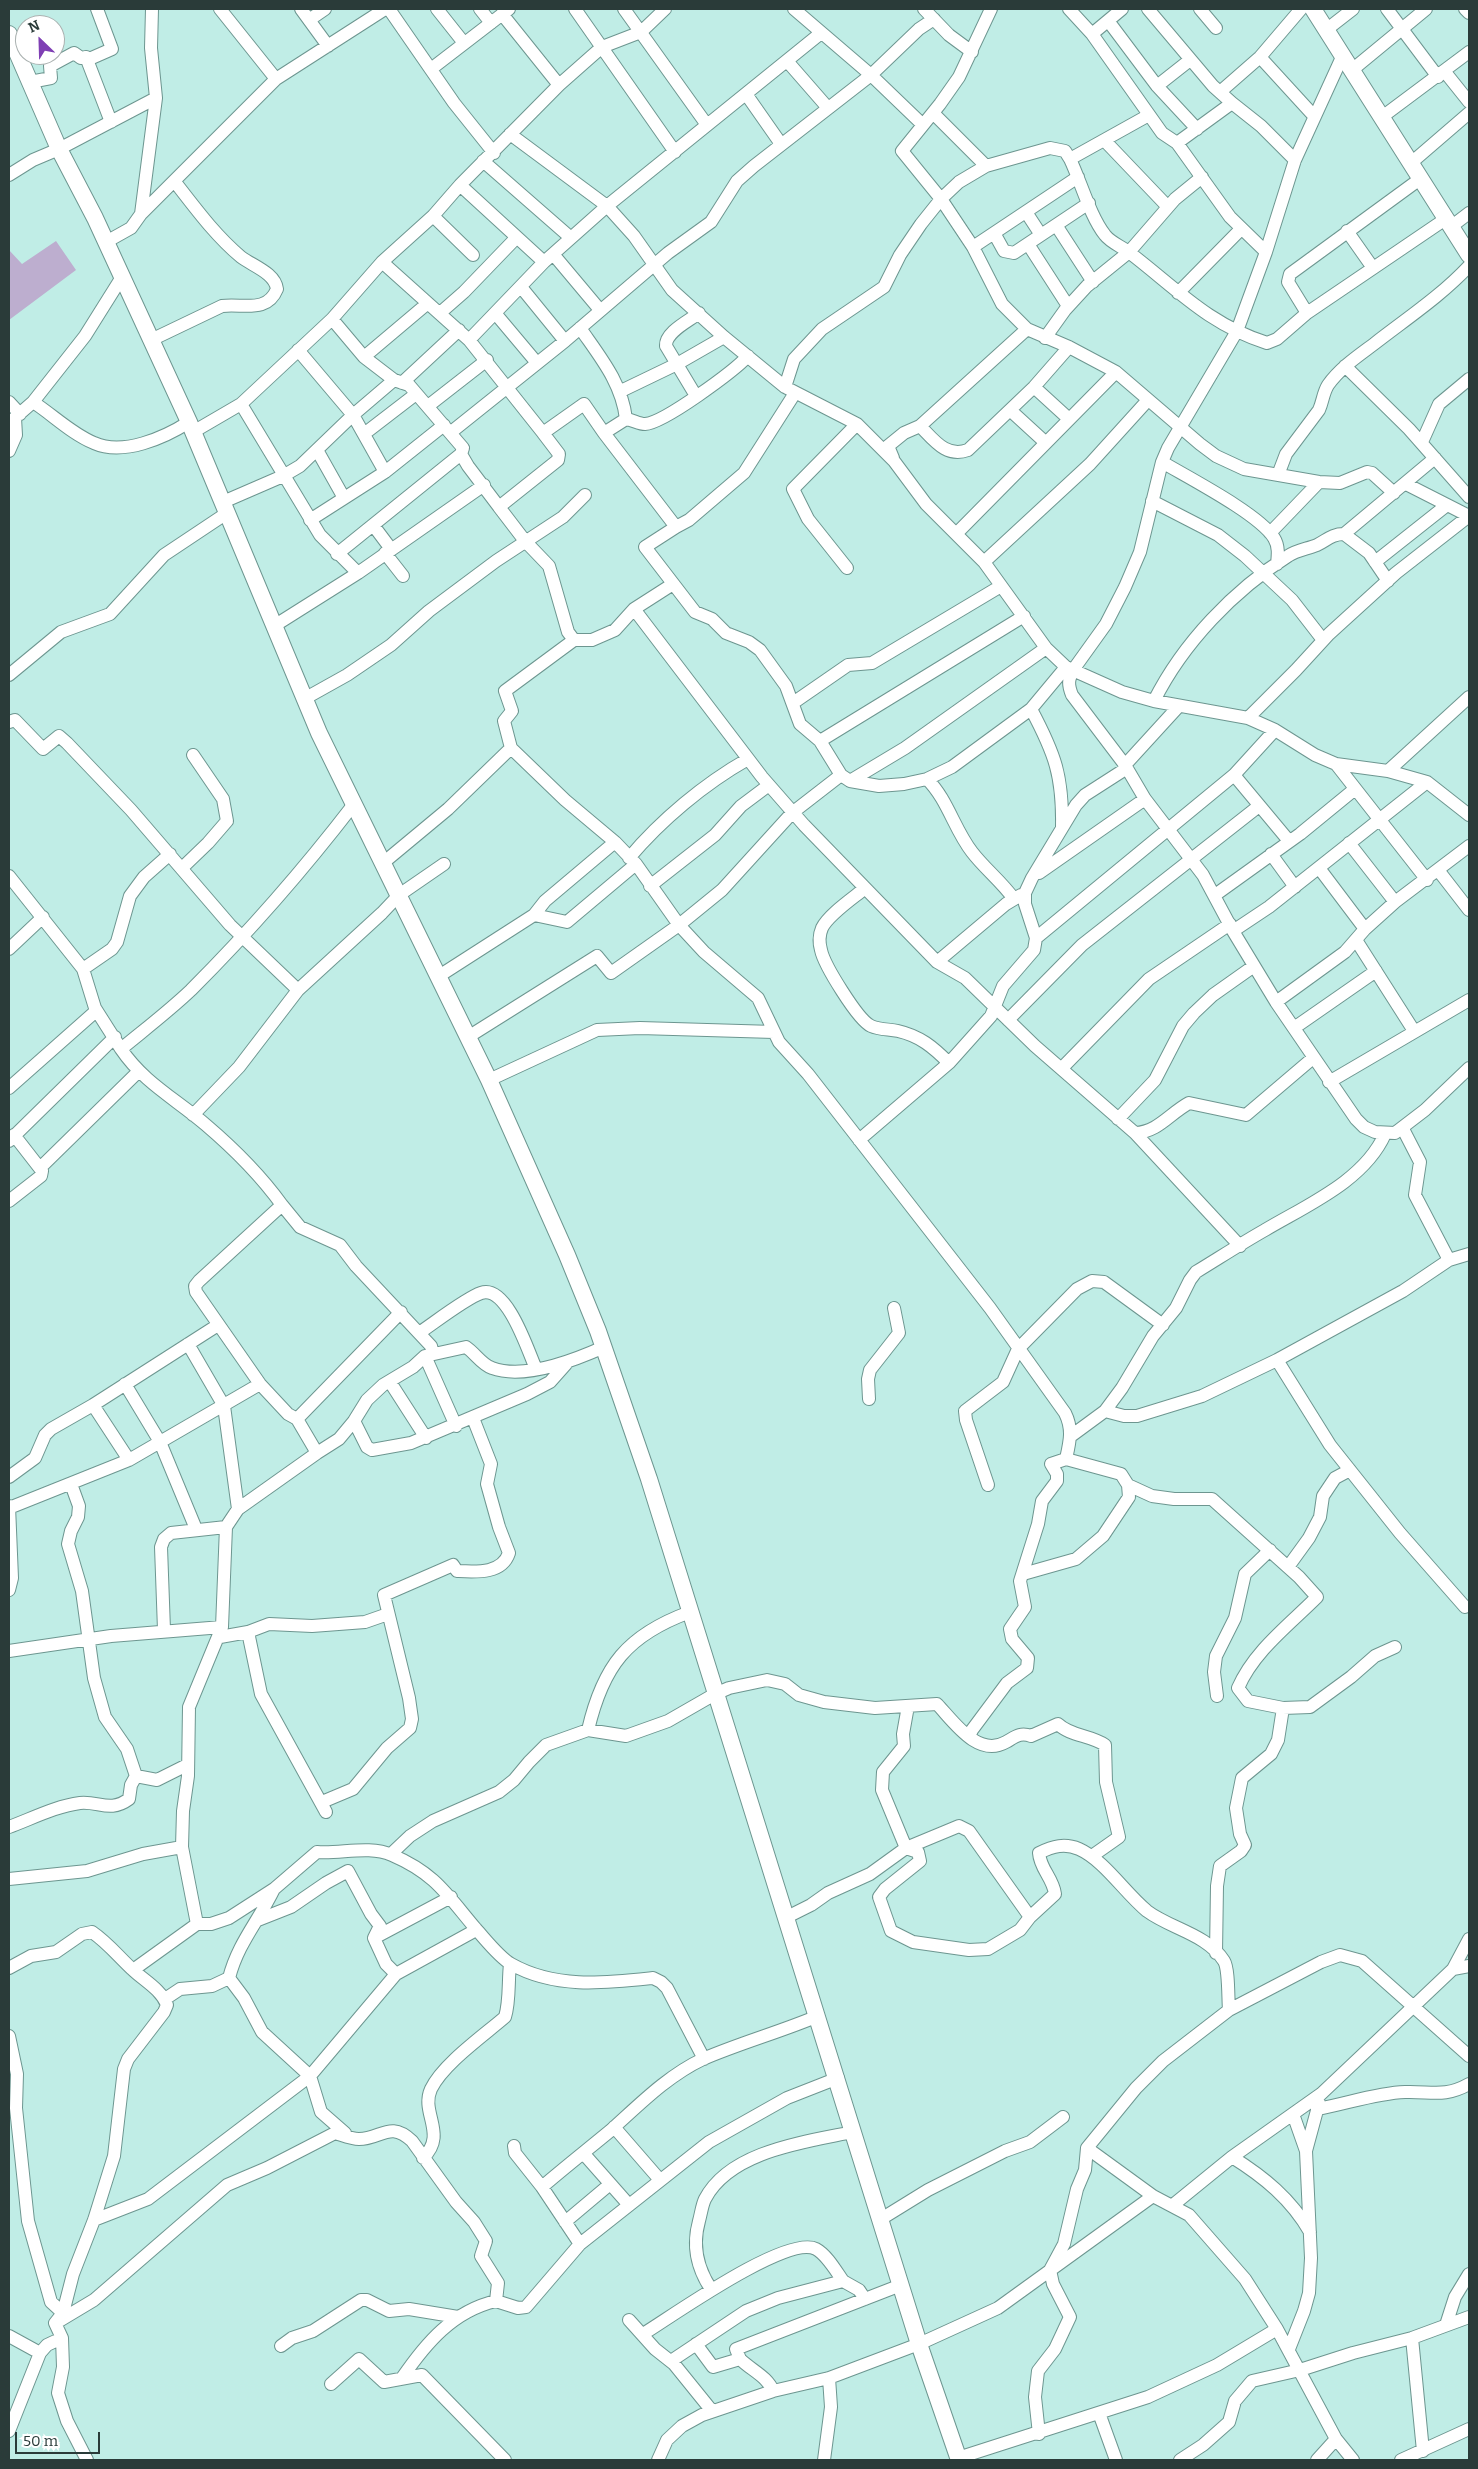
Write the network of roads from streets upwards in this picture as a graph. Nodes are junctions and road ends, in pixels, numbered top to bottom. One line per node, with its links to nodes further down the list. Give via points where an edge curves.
1 (97, 9): 45 (street, via 112,48)
2 (152, 9): 58 (street, via 151,48)
3 (220, 9): 52 (street)
4 (301, 9): 28 (street)
5 (324, 9): 28 (street)
6 (387, 9): 39 (street); 48 (street)
7 (437, 9): 38 (street)
8 (480, 9): 30 (street)
9 (575, 9): 40 (street)
10 (624, 9): 34 (street)
11 (666, 9): 34 (street)
12 (794, 9): 35 (street)
13 (924, 9): 27 (street)
14 (991, 9): 41 (street)
15 (1069, 9): 37 (street)
16 (1122, 9): 29 (street)
17 (1148, 9): 46 (street)
18 (1200, 9): 31 (street)
19 (1301, 9): 44 (street)
20 (1313, 9): 33 (street)
21 (1353, 9): 33 (street)
22 (1388, 9): 32 (street)
23 (1426, 9): 32 (street)
24 (1466, 9): 26 (street)
25 (505, 12): 30 (street); 54 (street)
26 (1469, 13)
27 (934, 19): 41 (street); 51 (street)
28 (309, 20): 39 (street)
29 (1109, 22): 37 (street); 55 (street)
30 (491, 23): 38 (street)
31 (1216, 28)
32 (1402, 29): 49 (street); 50 (street)
33 (1326, 30): 43 (street)
34 (641, 32): 40 (street); 69 (street)
35 (821, 33): 47 (street); 51 (street)
36 (9, 34): 53 (street)
37 (1092, 34): 64 (street)
38 (464, 43): 48 (street)
39 (328, 46): 52 (street)
40 (602, 47): 54 (street); 76 (street)
41 (972, 52): 62 (street, via 959,77)
42 (1469, 52): 50 (street)
43 (1342, 55): 49 (street); 65 (street)
44 (1260, 57): 56 (street); 65 (street)
45 (87, 60): 53 (street, via 74,53 50,66 51,78); 67 (street)
46 (1190, 60): 55 (street); 56 (street)
47 (787, 61): 57 (street); 61 (street)
48 (431, 69): 77 (street)
49 (1352, 70): 66 (street)
50 (1442, 74): 59 (street); 66 (street)
51 (871, 75): 61 (street); 68 (street)
52 (276, 79): 87 (street)
53 (30, 82): 75 (street)
54 (559, 85): 71 (street)
55 (1157, 86): 70 (street)
56 (1220, 92): 60 (street)
57 (746, 94): 69 (street); 74 (street)
58 (156, 98): 67 (street); 95 (street)
59 (1469, 102)
60 (1232, 103): 70 (street); 79 (street)
61 (828, 108): 74 (street)
62 (933, 113): 68 (street); 82 (street)
63 (1469, 113): 81 (street)
64 (1149, 115): 72 (street); 73 (street, via 1162,133)
65 (1314, 116): 79 (street)
66 (1382, 117): 81 (street)
67 (111, 122): 75 (street)
68 (922, 124): 89 (street, via 902,151)
69 (707, 125): 76 (street)
70 (1197, 129): 73 (street)
71 (510, 134): 77 (street); 91 (street)
72 (1105, 141): 78 (street); 92 (street)
73 (1176, 143): 85 (street)
74 (781, 144): 114 (street, via 737,181 711,222)
75 (59, 149): 83 (street); 105 (street)
76 (675, 152): 91 (street)
77 (494, 153): 80 (street)
78 (1070, 159): 82 (street, via 1066,151 1050,148); 84 (street)
79 (1295, 160): 109 (street)
80 (483, 162): 88 (street); 104 (street)
81 (1411, 163): 86 (street)
82 (986, 166): 89 (street, via 959,182)
83 (9, 175)
84 (1078, 177): 90 (street); 93 (street)
85 (1202, 177): 92 (street); 99 (street)
86 (1420, 179): 97 (street); 100 (street)
87 (175, 182): 95 (street); 135 (street, via 211,229 241,257 266,273 276,283 277,289 267,303 222,306)
88 (460, 185): 96 (street); 103 (street)
89 (941, 199): 107 (street); 151 (street, via 905,247 884,286 822,329 794,359)
90 (1089, 203): 98 (street); 108 (street, via 1107,238)
91 (608, 206): 104 (street); 114 (street)
92 (1168, 207): 108 (street)
93 (1026, 212): 101 (street); 102 (street)
94 (1469, 213): 97 (street)
95 (141, 214): 105 (street, via 131,228)
96 (433, 216): 110 (street); 113 (street)
97 (1449, 222): 111 (street); 116 (street)
98 (1056, 225): 102 (street); 118 (street)
99 (1242, 229): 109 (street); 120 (street)
100 (1347, 231): 116 (street); 127 (street, via 1288,277)
101 (994, 233): 106 (street, via 1008,253); 107 (street)
102 (1041, 235): 106 (street)
103 (517, 237): 112 (street); 124 (street)
104 (571, 238): 112 (street)
105 (106, 242): 117 (street)
106 (1028, 244): 122 (street)
107 (973, 247): 130 (street, via 1002,304)
108 (1129, 252): 118 (street); 120 (street)
109 (1266, 252): 132 (street)
110 (472, 255)
111 (1469, 255)
112 (548, 258): 119 (street); 123 (street)
113 (382, 262): 121 (street); 128 (street)
114 (654, 264): 123 (street); 126 (street, via 672,290)
115 (1469, 266): 145 (street)
116 (1373, 268): 127 (street)
117 (122, 277): 135 (street); 157 (street, via 95,321)
118 (1092, 282): 122 (street)
119 (521, 286): 125 (street); 137 (street)
120 (1178, 293): 132 (street, via 1198,310)
121 (428, 303): 124 (street); 141 (street)
122 (1068, 306): 134 (street)
123 (600, 310): 129 (street)
124 (440, 313): 131 (street)
125 (495, 313): 136 (street); 143 (street)
126 (699, 313): 133 (street); 144 (street, via 666,340)
127 (1307, 313): 132 (street, via 1272,342)
128 (332, 319): 139 (street); 141 (street)
129 (580, 328): 137 (street); 152 (street)
130 (1027, 329): 134 (street); 166 (street)
131 (459, 330): 136 (street); 148 (street)
132 (1237, 331): 168 (street)
133 (724, 337): 140 (street); 144 (street)
134 (1045, 338): 138 (street)
135 (151, 340): 167 (street)
136 (469, 340): 142 (street)
137 (565, 341): 143 (street)
138 (1069, 347): 146 (street); 150 (street)
139 (298, 350): 158 (street); 161 (street)
140 (748, 356): 151 (street); 154 (street)
141 (364, 357): 148 (street)
142 (486, 360): 149 (street); 159 (street)
143 (537, 363): 149 (street)
144 (677, 364): 152 (street); 154 (street)
145 (1345, 366): 173 (street); 182 (street, via 1324,392 1323,403 1286,454)
146 (1116, 372): 155 (street); 164 (street)
147 (1469, 379): 173 (street, via 1438,404)
148 (398, 382): 153 (street, via 409,385); 161 (street)
149 (508, 387): 169 (street); 170 (street)
150 (1034, 387): 160 (street); 164 (street)
151 (790, 390): 165 (street); 198 (street, via 744,473 689,520)
152 (621, 391): 163 (street)
153 (416, 394): 159 (street); 171 (street)
154 (696, 396): 163 (street, via 673,413 647,424)
155 (1148, 400): 168 (street); 205 (street, via 1090,464)
156 (9, 402): 162 (street)
157 (33, 402): 162 (street); 167 (street, via 94,444 112,447 131,445)
158 (241, 404): 167 (street); 183 (street)
159 (428, 406): 169 (street)
160 (1010, 410): 166 (street, via 968,450 959,453 950,452); 174 (street)
161 (353, 415): 171 (street); 175 (street)
162 (15, 418): 176 (street, via 16,435)
163 (626, 419): 172 (street)
164 (1069, 419): 174 (street)
165 (857, 424): 179 (street); 208 (street, via 793,489 808,518)
166 (920, 426): 179 (street, via 904,433 888,446)
167 (191, 427): 193 (street)
168 (1180, 427): 180 (street); 182 (street, via 1216,456 1244,469)
169 (447, 429): 177 (street, via 463,448); 181 (street)
170 (543, 433): 172 (street, via 584,404); 194 (street, via 558,454 558,460)
171 (364, 434): 181 (street)
172 (604, 434): 198 (street)
173 (1422, 442): 178 (street)
174 (1046, 443): 200 (street)
175 (317, 450): 183 (street); 190 (street)
176 (9, 451)
177 (461, 454): 186 (street); 197 (street)
178 (1435, 458): 185 (street); 189 (street)
179 (894, 461): 200 (street, via 926,504)
180 (1162, 462): 191 (street); 199 (street, via 1244,511)
181 (385, 472): 190 (street)
182 (1278, 475): 184 (street)
183 (283, 476): 193 (street); 196 (street)
184 (1319, 482): 187 (street, via 1340,483 1367,472); 199 (street)
185 (1406, 484): 187 (street); 192 (street)
186 (484, 485): 194 (street); 203 (street)
187 (1394, 493): 201 (street)
188 (585, 494): 202 (street, via 563,516)
189 (1469, 497)
190 (344, 498): 196 (street)
191 (1152, 501): 210 (street, via 1218,535); 221 (street, via 1140,552 1125,587 1106,624)
192 (1448, 505): 195 (street); 206 (street)
193 (225, 507): 217 (street); 222 (street, via 164,555 110,614 61,632)
194 (499, 507): 202 (street)
195 (1469, 516): 212 (street)
196 (310, 520): 204 (street)
197 (372, 525): 203 (street); 204 (street)
198 (676, 527): 213 (street, via 645,548)
199 (1270, 533): 207 (street, via 1277,544)
200 (956, 534): 205 (street)
201 (1344, 534): 206 (street, via 1357,541); 207 (street, via 1330,536)
202 (525, 541): 218 (street, via 548,566 568,632); 224 (street, via 430,611 391,645 347,676)
203 (388, 551): 209 (street); 211 (street)
204 (337, 554): 209 (street)
205 (984, 562): 214 (street)
206 (1376, 562): 212 (street)
207 (1277, 564): 210 (street)
208 (847, 568)
209 (358, 573): 217 (street)
210 (1263, 575): 219 (street, via 1292,600); 225 (street, via 1238,592 1218,612 1178,661)
211 (403, 576)
212 (1388, 580): 219 (street)
213 (674, 584): 215 (street); 226 (street, via 695,612 712,619 726,633 760,650 786,686)
214 (1001, 586): 216 (street); 226 (street, via 872,663 848,666)
215 (634, 609): 218 (street, via 604,637); 235 (street)
216 (1024, 616): 220 (street); 232 (street)
217 (274, 626): 224 (street)
218 (574, 640): 233 (street, via 505,691 512,711 504,722)
219 (1323, 640): 229 (street)
220 (1046, 648): 221 (street); 240 (street, via 904,748)
221 (1069, 669): 225 (street, via 1122,692); 228 (street); 237 (street, via 1068,687 1072,696)
222 (9, 675)
223 (1469, 697): 238 (street)
224 (304, 699): 246 (street)
225 (1154, 701): 227 (street)
226 (793, 703): 232 (street, via 800,724)
227 (1178, 707): 229 (street); 237 (street)
228 (1030, 710): 241 (street, via 966,758); 252 (street, via 1048,744 1059,775)
229 (1248, 718): 231 (street)
230 (9, 722): 257 (street, via 14,720 43,749 59,736)
231 (1275, 730): 236 (street); 239 (street)
232 (820, 742): 240 (street)
233 (511, 748): 253 (street); 261 (street, via 448,809)
234 (194, 755): 263 (street, via 223,799 228,821)
235 (748, 759): 243 (street); 260 (street, via 727,771 656,828)
236 (1336, 764): 238 (street); 244 (street)
237 (1126, 766): 245 (street); 252 (street, via 1085,795)
238 (1388, 771): 242 (street)
239 (1234, 775): 247 (street); 251 (street)
240 (846, 778): 241 (street, via 879,786); 248 (street)
241 (926, 779): 275 (street, via 942,798 972,852)
242 (1427, 782): 249 (street); 250 (street)
243 (769, 785): 248 (street); 269 (street)
244 (1355, 789): 250 (street); 254 (street)
245 (1145, 799): 251 (street); 267 (street)
246 (354, 804): 261 (street); 283 (street)
247 (1259, 806): 254 (street); 259 (street)
248 (792, 813): 271 (street); 280 (street, via 722,890)
249 (1469, 815)
250 (1379, 819): 255 (street); 268 (street)
251 (1168, 828): 259 (street); 284 (street)
252 (1062, 830): 267 (street)
253 (615, 842): 260 (street); 278 (street, via 545,901)
254 (1289, 842): 258 (street)
255 (1349, 843): 264 (street); 277 (street)
256 (1469, 846): 265 (street)
257 (170, 854): 263 (street); 289 (street, via 144,877 130,896 112,950)
258 (1271, 854): 270 (street); 274 (street)
259 (1191, 859): 274 (street); 297 (street, via 1082,945)
260 (632, 861): 269 (street); 278 (street, via 567,922)
261 (383, 862): 273 (street)
262 (444, 864): 273 (street)
263 (182, 868): 283 (street)
264 (1319, 868): 270 (street); 282 (street)
265 (1438, 870): 268 (street); 276 (street)
266 (9, 876): 272 (street)
267 (1032, 878): 275 (street)
268 (1427, 880): 277 (street)
269 (650, 886): 280 (street)
270 (1295, 887): 281 (street)
271 (864, 888): 287 (street); 305 (street, via 824,923 819,935 821,952 843,993 862,1019 875,1028 913,1035 928,1042)
272 (13, 890): 279 (street)
273 (399, 895): 291 (street); 292 (street)
274 (1215, 895): 281 (street)
275 (1020, 896): 284 (street); 287 (street, via 954,945)
276 (1467, 901)
277 (1395, 902): 282 (street)
278 (534, 915): 291 (street)
279 (44, 917): 286 (street); 289 (street)
280 (680, 925): 300 (street, via 704,952 758,998); 302 (street, via 611,973 597,956)
281 (1231, 928): 288 (street); 306 (street, via 1149,979)
282 (1365, 929): 285 (street)
283 (241, 936): 292 (street); 303 (street, via 189,991)
284 (1036, 938): 295 (street, via 1034,950 1003,986)
285 (1356, 940): 290 (street); 294 (street, via 1345,952)
286 (9, 949)
287 (937, 962): 295 (street, via 965,978)
288 (1254, 966): 294 (street); 313 (street, via 1194,1012 1183,1026 1155,1080)
289 (83, 968): 296 (street)
290 (1376, 971): 298 (street); 299 (street)
291 (439, 976): 302 (street)
292 (298, 990): 312 (street, via 239,1067)
293 (1469, 1000): 299 (street)
294 (1276, 1002): 298 (street)
295 (995, 1009): 297 (street); 305 (street)
296 (96, 1011): 301 (street); 311 (street)
297 (1008, 1020): 306 (street)
298 (1294, 1028): 304 (street)
299 (1414, 1031): 310 (street)
300 (774, 1032): 309 (street, via 597,1030); 318 (street, via 778,1042 808,1074)
301 (115, 1037): 303 (street); 317 (street)
302 (468, 1037): 309 (street)
303 (121, 1049): 308 (street)
304 (1313, 1058): 310 (street); 315 (street, via 1246,1115 1189,1104 1160,1125)
305 (949, 1062): 318 (street)
306 (1062, 1068): 313 (street)
307 (1469, 1068): 314 (street)
308 (139, 1071): 312 (street); 319 (street)
309 (489, 1080): 331 (street)
310 (1329, 1082): 316 (street, via 1364,1127)
311 (9, 1088)
312 (193, 1115): 321 (street, via 251,1169)
313 (1118, 1119): 315 (street)
314 (1403, 1128): 316 (street); 324 (street, via 1420,1162 1415,1195)
315 (1135, 1133): 322 (street)
316 (1385, 1134): 322 (street, via 1379,1147 1362,1167 1327,1194)
317 (11, 1138): 319 (street)
318 (859, 1140): 332 (street, via 990,1308)
319 (40, 1167): 320 (street, via 41,1176)
320 (9, 1201)
321 (282, 1205): 326 (street, via 300,1227 346,1250 356,1266); 327 (street, via 195,1286)
322 (1240, 1246): 328 (street, via 1193,1276 1176,1308)
323 (1469, 1254): 324 (street)
324 (1449, 1260): 334 (street, via 1403,1291)
325 (894, 1308): 340 (street, via 899,1333 870,1370)
326 (401, 1312): 329 (street); 345 (street)
327 (218, 1324): 330 (street); 339 (street)
328 (1162, 1325): 332 (street, via 1104,1282 1092,1281 1077,1289); 343 (street)
329 (419, 1333): 333 (street, via 431,1346); 336 (street, via 481,1293 496,1294 506,1304)
330 (188, 1344): 338 (street); 342 (street)
331 (604, 1347): 335 (street); 368 (street)
332 (1018, 1349): 348 (street, via 1065,1413 1071,1425); 357 (street, via 1003,1382 966,1411 966,1420)
333 (429, 1355): 336 (street, via 466,1346 493,1369); 337 (street); 347 (street)
334 (1277, 1360): 343 (street, via 1202,1396 1146,1413 1124,1416); 354 (street, via 1306,1409)
335 (566, 1364): 336 (street); 344 (street, via 550,1382)
336 (536, 1369)
337 (390, 1382): 346 (street, via 367,1400); 349 (street)
338 (125, 1384): 341 (street); 350 (street)
339 (260, 1384): 342 (street); 345 (street, via 288,1414)
340 (869, 1399)
341 (94, 1405): 353 (street); 355 (street, via 51,1429 34,1458)
342 (224, 1406): 350 (street); 360 (street)
343 (1104, 1411): 348 (street)
344 (473, 1418): 347 (street); 369 (street, via 490,1464 487,1484 509,1553 506,1562 477,1572 457,1571 452,1565 384,1595)
345 (297, 1419): 351 (street)
346 (354, 1421): 349 (street, via 367,1447 372,1450); 351 (street, via 339,1439)
347 (456, 1426): 349 (street)
348 (1071, 1436): 352 (street)
349 (426, 1438)
350 (160, 1442): 353 (street); 362 (street)
351 (317, 1453): 360 (street)
352 (1066, 1459): 358 (street, via 1121,1474); 365 (street, via 1051,1464 1057,1474 1056,1481 1042,1501)
353 (129, 1460): 356 (street)
354 (1350, 1470): 364 (street, via 1335,1478 1323,1496 1320,1517); 367 (street)
355 (9, 1477)
356 (72, 1484): 359 (street); 373 (street, via 79,1506 68,1544 82,1591)
357 (988, 1485)
358 (1128, 1485): 363 (street, via 1152,1496 1212,1499); 365 (street, via 1129,1497 1121,1512 1086,1553 1065,1564)
359 (9, 1507): 366 (street, via 12,1578)
360 (238, 1509): 361 (street)
361 (226, 1527): 362 (street); 371 (street)
362 (196, 1529): 370 (street, via 171,1534 161,1547)
363 (1270, 1550): 364 (street); 377 (street, via 1245,1574 1235,1618 1216,1656)
364 (1288, 1566): 379 (street, via 1317,1597 1259,1654 1238,1688 1248,1701)
365 (1023, 1574): 381 (street, via 1020,1589 1025,1607 1010,1629 1012,1638 1028,1658 1027,1668 1007,1683)
366 (9, 1590)
367 (1465, 1607)
368 (690, 1612): 376 (street); 380 (street, via 650,1630 616,1658 593,1708)
369 (388, 1614): 372 (street, via 365,1622 312,1626 270,1624); 372 (street, via 409,1698 410,1728 387,1748 353,1789 324,1807 261,1694)
370 (164, 1630): 371 (street); 373 (street)
371 (221, 1632): 372 (street); 382 (street, via 189,1706)
372 (248, 1632)
373 (89, 1639): 375 (street); 383 (street, via 94,1678 105,1717 127,1749)
374 (1395, 1647): 379 (street, via 1375,1656 1310,1707)
375 (9, 1651)
376 (715, 1694): 378 (street, via 767,1680 786,1684 799,1695 824,1702 875,1708); 380 (street, via 668,1721 626,1736); 392 (street)
377 (1217, 1696)
378 (908, 1706): 381 (street, via 937,1704); 386 (street, via 904,1746 883,1772 882,1790)
379 (1284, 1708): 399 (street, via 1278,1740 1271,1754 1242,1778 1236,1808 1245,1846 1220,1866)
380 (588, 1730): 387 (street, via 546,1746 499,1792 433,1821)
381 (969, 1737): 388 (street, via 982,1746 996,1747 1013,1736 1031,1736 1058,1724 1065,1731 1094,1738 1105,1745 1106,1782 1119,1837)
382 (187, 1765): 383 (street, via 157,1780); 385 (street)
383 (136, 1776): 384 (street, via 129,1799 120,1806 81,1803)
384 (9, 1827)
385 (182, 1846): 389 (street, via 87,1870); 395 (street)
386 (906, 1848): 392 (street, via 870,1874); 393 (street, via 950,1829 964,1827); 393 (street, via 918,1852 920,1861 879,1897 891,1930 913,1942 969,1950 988,1949 1020,1930)
387 (391, 1854): 390 (street, via 365,1850 317,1852); 391 (street, via 433,1878)
388 (1092, 1856): 393 (street, via 1063,1845 1039,1853 1039,1861 1054,1884 1055,1894); 399 (street, via 1149,1912 1188,1932)
389 (9, 1879)
390 (274, 1889): 394 (street); 395 (street, via 228,1918 211,1924)
391 (451, 1897): 396 (street); 397 (street)
392 (785, 1918): 410 (street)
393 (1030, 1918)
394 (258, 1920): 397 (street, via 291,1908 348,1871 380,1926); 406 (street, via 234,1958)
395 (197, 1924): 404 (street)
396 (476, 1930): 400 (street); 405 (street)
397 (374, 1938): 405 (street, via 386,1964)
398 (1469, 1939): 403 (street)
399 (1216, 1953): 409 (street, via 1225,1962)
400 (510, 1964): 413 (street, via 572,1983 600,1984 653,1978 667,1988); 429 (street, via 505,2017 448,2068 431,2089 428,2100 435,2135 429,2152)
401 (1469, 1966): 403 (street)
402 (9, 1968): 404 (street, via 32,1956 56,1952 82,1934 92,1932 111,1946)
403 (1453, 1969): 408 (street)
404 (133, 1970): 407 (street)
405 (396, 1974): 414 (street)
406 (229, 1978): 407 (street, via 212,1986 180,1989); 414 (street, via 262,2032)
407 (165, 1999): 437 (street, via 164,2012 124,2069 114,2156)
408 (1415, 2006): 409 (street, via 1362,1961 1340,1955); 412 (street); 417 (street)
409 (1229, 2010): 425 (street, via 1163,2061 1136,2088)
410 (818, 2016): 413 (street); 415 (street)
411 (9, 2036): 448 (street, via 17,2074 16,2108 28,2221 51,2302)
412 (1469, 2056)
413 (704, 2059): 421 (street, via 659,2087)
414 (310, 2076): 423 (street, via 321,2112 340,2131); 437 (street, via 148,2199)
415 (838, 2078): 422 (street); 430 (street, via 787,2098 745,2120 709,2142)
416 (1469, 2084): 418 (street, via 1455,2092 1405,2092)
417 (1321, 2094): 418 (street); 419 (street)
418 (1317, 2109): 426 (street)
419 (1293, 2114): 426 (street); 428 (street)
420 (1063, 2117): 436 (street, via 1030,2142 1005,2151 928,2190)
421 (614, 2127): 427 (street); 430 (street)
422 (853, 2132): 436 (street); 445 (street, via 770,2152 725,2173 705,2199 695,2248 701,2274)
423 (359, 2139): 429 (street, via 391,2131 403,2132); 452 (street, via 335,2133 227,2185 94,2300)
424 (514, 2146): 432 (street, via 515,2153)
425 (1087, 2148): 433 (street); 441 (street, via 1085,2170 1077,2189 1064,2244)
426 (1306, 2151): 439 (street)
427 (584, 2154): 431 (street); 432 (street)
428 (1232, 2157): 435 (street); 439 (street, via 1290,2202)
429 (423, 2158): 447 (street, via 486,2241 482,2256 498,2283)
430 (660, 2180): 434 (street)
431 (609, 2185): 434 (street); 438 (street)
432 (542, 2187): 438 (street)
433 (1153, 2196): 435 (street); 441 (street)
434 (629, 2205): 440 (street)
435 (1173, 2205): 454 (street, via 1198,2224 1245,2279)
436 (881, 2219): 444 (street)
437 (94, 2220): 448 (street, via 73,2274)
438 (565, 2222): 440 (street)
439 (1312, 2235): 462 (street, via 1309,2293)
440 (580, 2244): 447 (street, via 526,2307 518,2308)
441 (1050, 2270): 460 (street, via 998,2308); 476 (street, via 1053,2284 1070,2317 1055,2350 1038,2371 1035,2397)
442 (1469, 2274): 453 (street, via 1455,2297)
443 (843, 2281): 445 (street, via 823,2256 807,2247 770,2258); 446 (street, via 859,2290); 459 (street, via 778,2298 746,2312)
444 (901, 2285): 446 (street); 460 (street)
445 (711, 2289): 455 (street)
446 (865, 2299): 464 (street, via 736,2349)
447 (496, 2301): 449 (street)
448 (63, 2313): 452 (street)
449 (458, 2317): 461 (street, via 409,2309 389,2311 361,2300 318,2328); 467 (street, via 426,2344)
450 (1469, 2318): 453 (street)
451 (629, 2320): 455 (street)
452 (54, 2323): 457 (street)
453 (1446, 2325): 458 (street)
454 (1277, 2329): 462 (street); 473 (street, via 1195,2376 1148,2397)
455 (643, 2334): 465 (street)
456 (9, 2336): 463 (street)
457 (62, 2338): 463 (street, via 47,2345); 480 (street, via 63,2367 58,2392 66,2420)
458 (1412, 2338): 466 (street); 478 (street)
459 (696, 2344): 464 (street, via 713,2367); 465 (street)
460 (920, 2344): 468 (street); 479 (street)
461 (281, 2346)
462 (1288, 2349): 466 (street)
463 (40, 2353): 472 (street)
464 (740, 2360): 470 (street, via 767,2380)
465 (671, 2361): 471 (street)
466 (1300, 2370): 477 (street); 485 (street, via 1252,2381 1235,2400 1229,2422)
467 (402, 2378): 469 (street, via 384,2382 359,2360); 481 (street, via 422,2375)
468 (829, 2378): 470 (street); 483 (street, via 831,2407)
469 (331, 2384)
470 (773, 2392): 471 (street)
471 (712, 2411): 482 (street, via 682,2426 667,2440)
472 (12, 2413): 475 (street)
473 (1099, 2413): 476 (street); 484 (street)
474 (1469, 2429): 478 (street)
475 (9, 2431)
476 (1038, 2434): 479 (street)
477 (1336, 2439): 486 (street); 487 (street)
478 (1423, 2451): 488 (street)
479 (958, 2459)
480 (87, 2460)
481 (505, 2460)
482 (658, 2460)
483 (824, 2460)
484 (1116, 2460)
485 (1180, 2460)
486 (1318, 2460)
487 (1353, 2460)
488 (1401, 2460)

